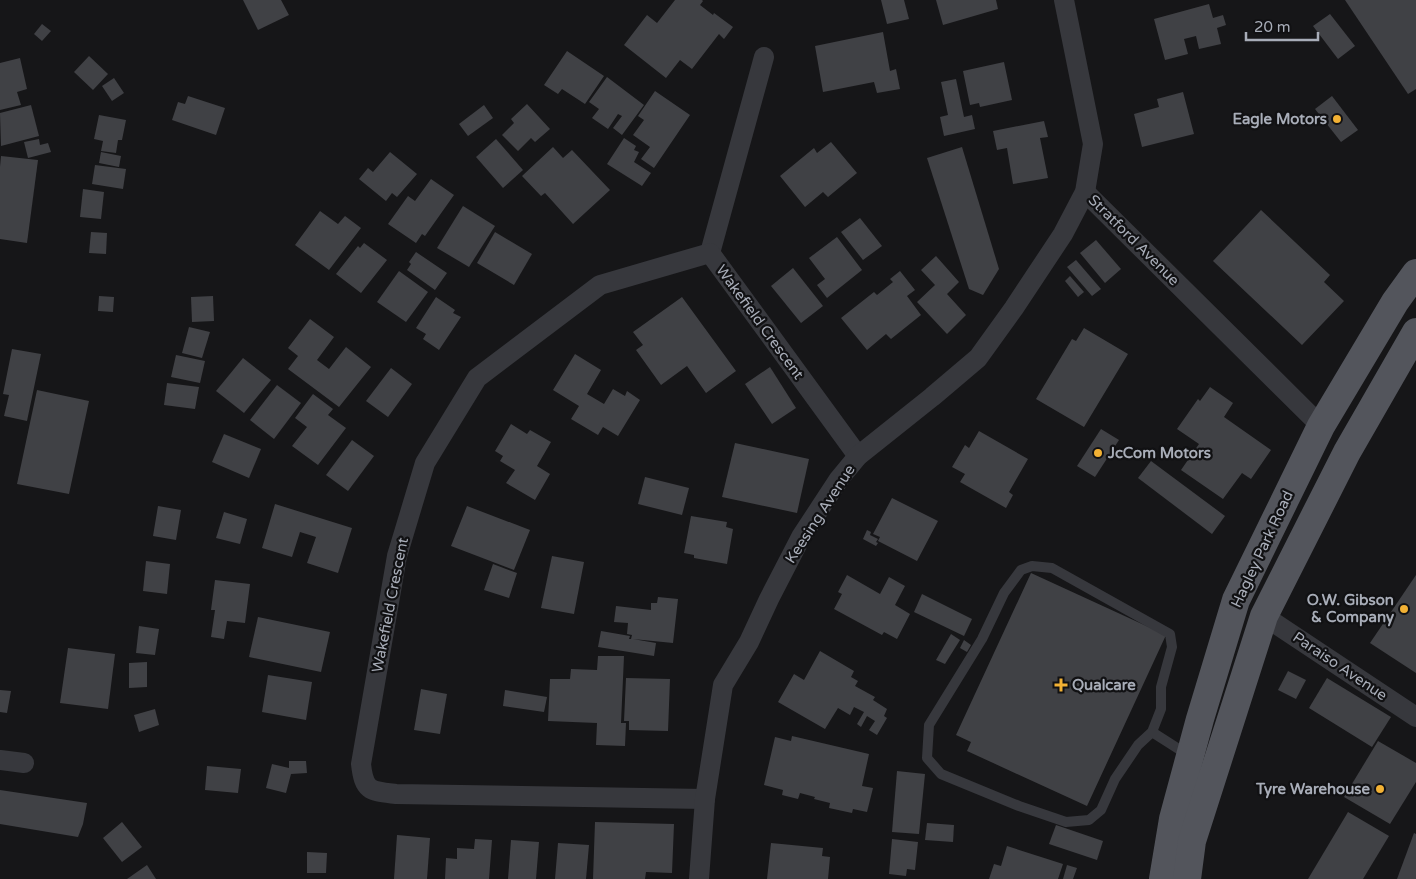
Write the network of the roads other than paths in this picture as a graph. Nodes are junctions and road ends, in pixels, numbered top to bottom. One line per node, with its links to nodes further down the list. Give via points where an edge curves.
1 (1064, 0): 3 (street, Stratford Avenue, via 1093,144)
2 (764, 58): 4 (street)
3 (1085, 192): 7 (street, Stratford Avenue); 8 (street, Keesing Avenue, via 1047,259 978,358)
4 (710, 253): 8 (street, Wakefield Crescent); 15 (street, Wakefield Crescent, via 600,285 477,378 425,463 397,556 361,764 363,780 382,793)
5 (1416, 273): 7 (main road, Hagley Park Road, via 1395,302)
6 (1416, 332): 9 (main road, Hagley Park Road, via 1347,452)
7 (1321, 426): 12 (main road, Hagley Park Road, via 1236,600)
8 (858, 456): 15 (street, Keesing Avenue, via 801,537 749,642 723,686)
9 (1264, 616): 10 (street, Paraiso Avenue); 18 (main road, Hagley Park Road, via 1192,840)
10 (1416, 717)
11 (1152, 732): 11 (lane, via 1160,709 1161,687 1172,647 1170,634 1052,568 1032,566 1021,570 1004,593 982,639 929,725 927,758 941,774 1020,806 1066,822 1089,820 1100,810 1138,744); 12 (lane)
12 (1190, 756): 17 (main road, Hagley Park Road, via 1173,819)
13 (0, 760): 14 (street)
14 (24, 763)
15 (705, 799): 16 (street, Keesing Avenue)
16 (698, 879)
17 (1163, 879)
18 (1187, 879)

